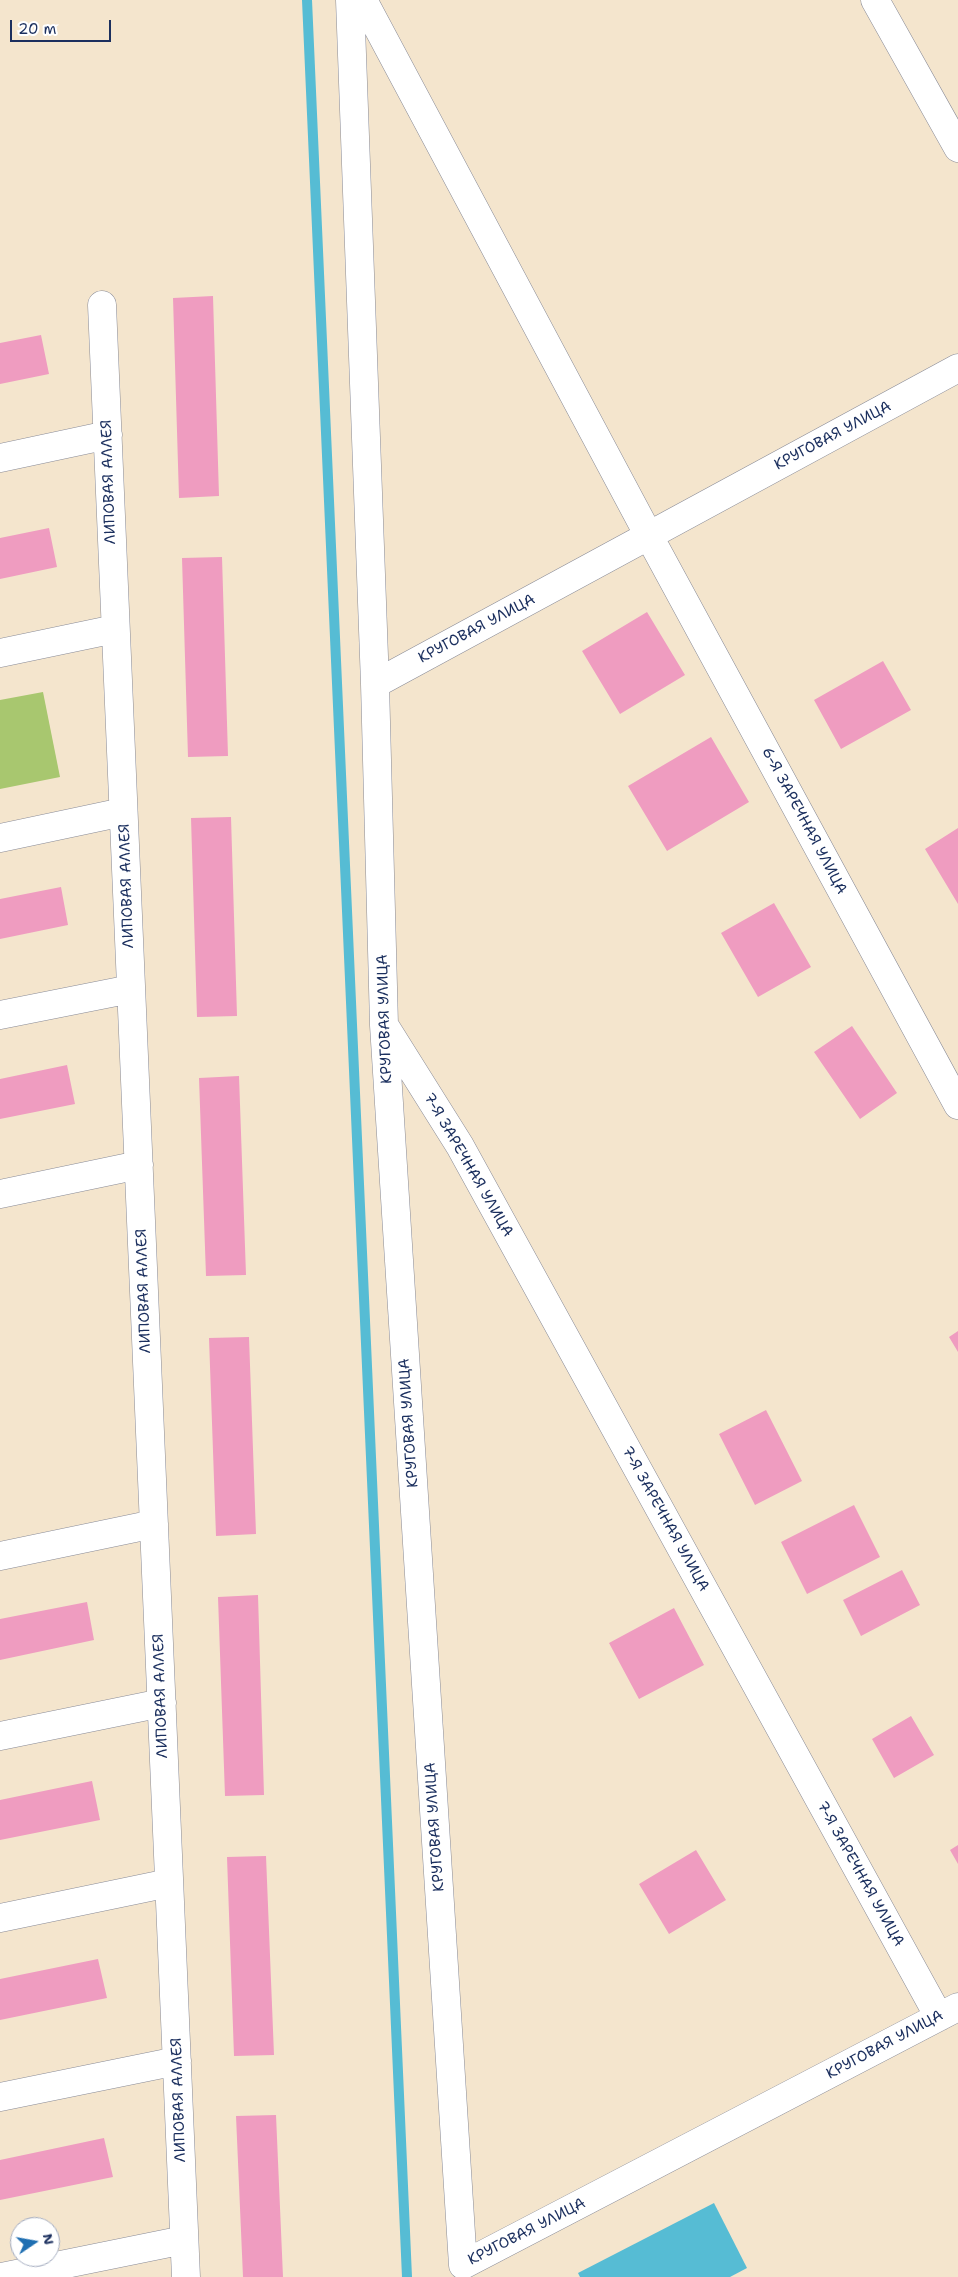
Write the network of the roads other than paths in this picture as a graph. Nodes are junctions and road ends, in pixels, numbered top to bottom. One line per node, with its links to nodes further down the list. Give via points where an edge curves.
1 (350, 0): 12 (street)
2 (363, 0): 9 (street, 6-Я ЗАРЕЧНАЯ УЛИЦА)
3 (875, 0): 4 (street)
4 (958, 148)
5 (102, 305): 7 (street, ЛИПОВАЯ АЛЛЕЯ)
6 (958, 368): 9 (street, КРУГОВАЯ УЛИЦА)
7 (108, 436): 8 (street); 10 (street, ЛИПОВАЯ АЛЛЕЯ)
8 (0, 458)
9 (649, 536): 12 (street, КРУГОВАЯ УЛИЦА); 18 (street, 6-Я ЗАРЕЧНАЯ УЛИЦА)
10 (116, 629): 11 (street); 13 (street, ЛИПОВАЯ АЛЛЕЯ)
11 (0, 653)
12 (375, 684): 17 (street, КРУГОВАЯ УЛИЦА)
13 (123, 812): 14 (street); 15 (street, ЛИПОВАЯ АЛЛЕЯ)
14 (0, 838)
15 (131, 989): 16 (street); 19 (street, ЛИПОВАЯ АЛЛЕЯ)
16 (0, 1015)
17 (384, 1025): 27 (street, 7-Я ЗАРЕЧНАЯ УЛИЦА, via 460,1146); 27 (street, КРУГОВАЯ УЛИЦА, via 463,2266)
18 (958, 1105)
19 (138, 1165): 20 (street); 21 (street, ЛИПОВАЯ АЛЛЕЯ)
20 (0, 1194)
21 (154, 1524): 22 (street); 23 (street, ЛИПОВАЯ АЛЛЕЯ)
22 (0, 1556)
23 (162, 1703): 24 (street); 25 (street, ЛИПОВАЯ АЛЛЕЯ)
24 (0, 1736)
25 (169, 1883): 26 (street); 28 (street, ЛИПОВАЯ АЛЛЕЯ)
26 (0, 1918)
27 (949, 2012)
28 (177, 2061): 29 (street); 30 (street, ЛИПОВАЯ АЛЛЕЯ)
29 (0, 2097)
30 (184, 2240): 31 (street); 32 (street, ЛИПОВАЯ АЛЛЕЯ)
31 (2, 2277)
32 (186, 2277)

